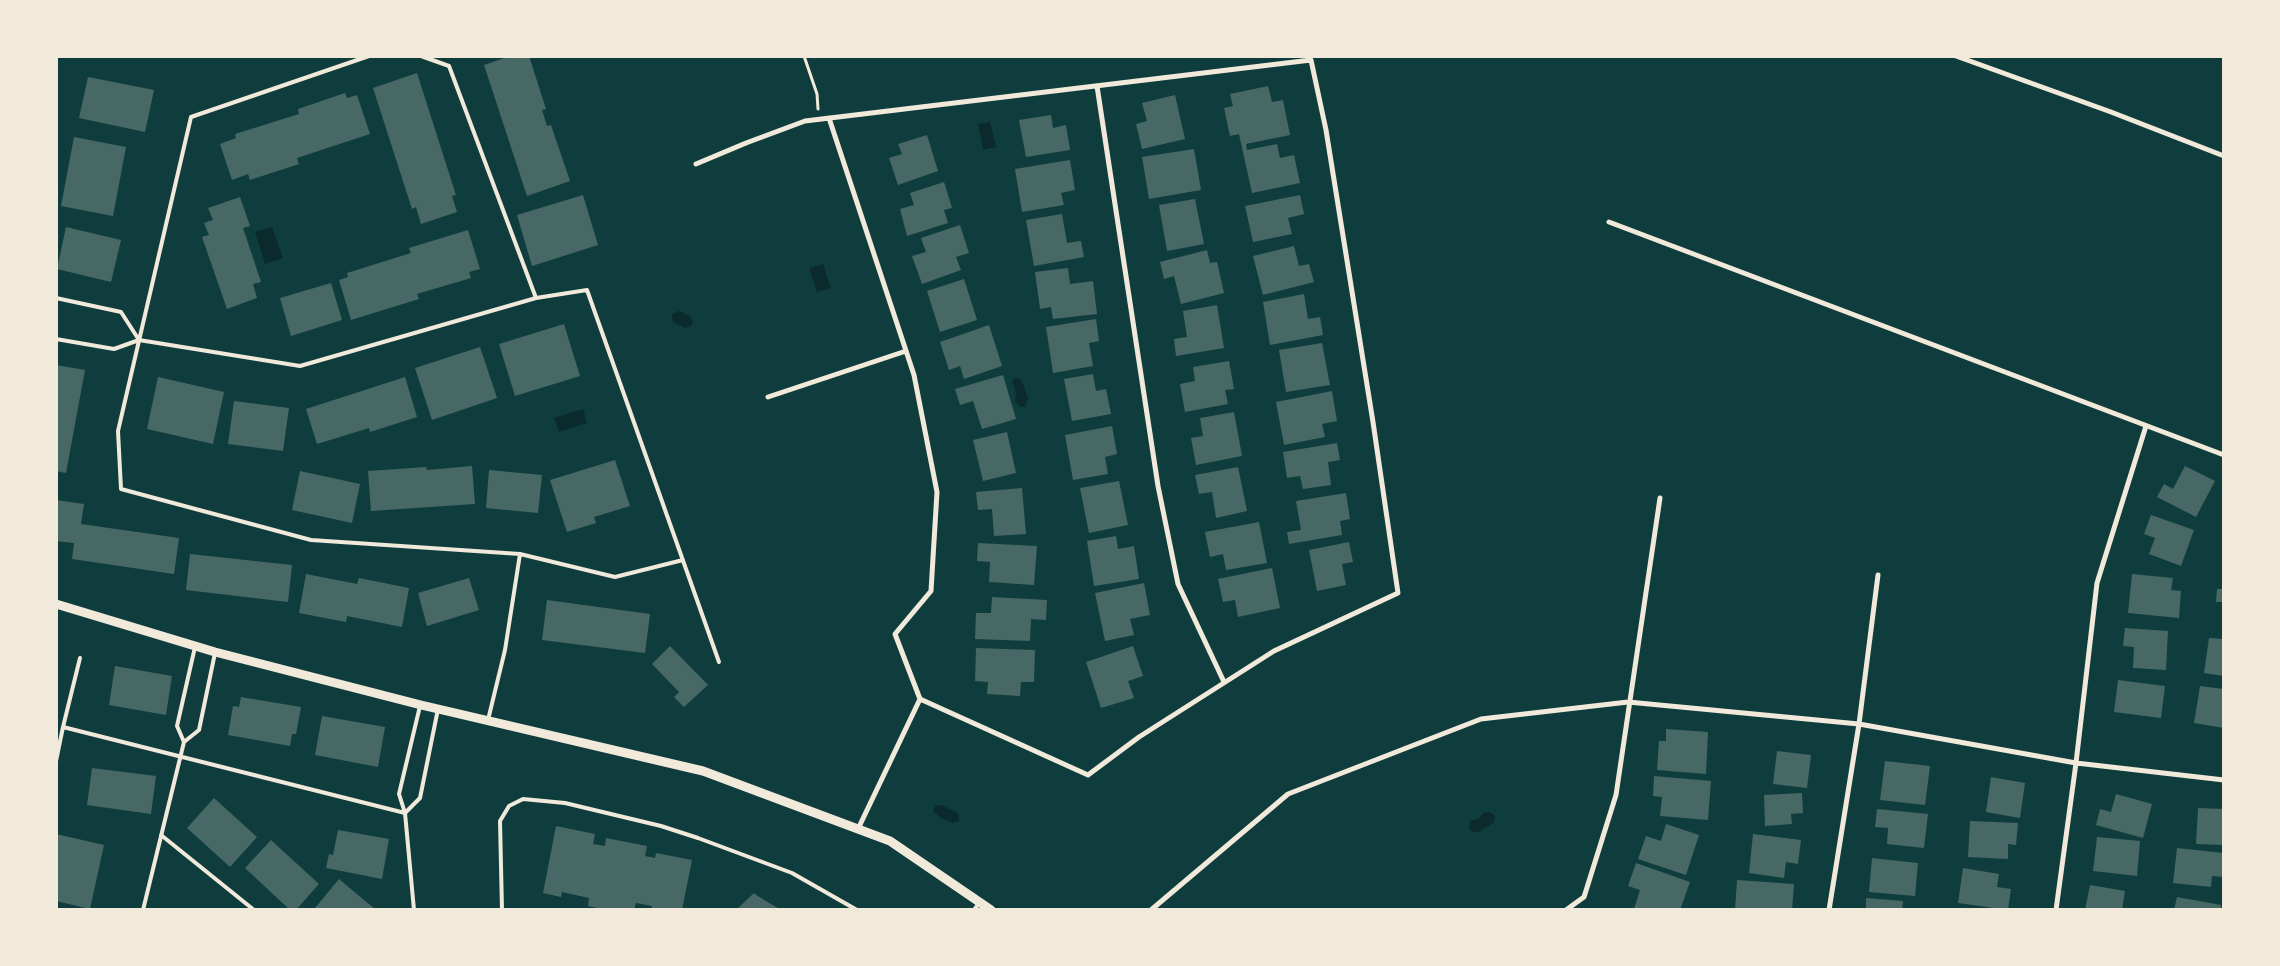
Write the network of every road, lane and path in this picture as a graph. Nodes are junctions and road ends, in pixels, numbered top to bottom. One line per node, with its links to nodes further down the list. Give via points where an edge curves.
1 (369, 56): 14 (lane, via 191,117)
2 (421, 56): 12 (lane, via 449,66)
3 (804, 56): 7 (path, via 817,94)
4 (1956, 56): 8 (street)
5 (1097, 86): 6 (street); 28 (street, via 1158,486 1178,584); 28 (street, via 1311,60 1326,130 1398,593 1274,651)
6 (829, 118): 7 (street); 15 (street)
7 (820, 119): 9 (street, via 805,121)
8 (2224, 156)
9 (696, 164)
10 (1609, 222): 17 (street)
11 (56, 298): 14 (lane, via 120,312)
12 (536, 298): 14 (lane, via 300,366); 21 (lane, via 587,290)
13 (56, 339): 14 (lane, via 114,349)
14 (139, 340): 20 (lane, via 118,431 121,489 311,540)
15 (906, 351): 16 (street); 29 (street, via 914,375 937,492 931,591 895,634)
16 (768, 397)
17 (2146, 426): 18 (street); 39 (street, via 2097,583)
18 (2224, 455)
19 (1660, 498): 30 (street)
20 (520, 554): 21 (lane, via 615,577); 33 (lane, via 505,650)
21 (683, 560): 27 (lane)
22 (1878, 575): 34 (street)
23 (56, 604): 24 (street)
24 (195, 646): 25 (street); 36 (lane, via 177,726)
25 (216, 652): 31 (street); 36 (lane, via 199,730)
26 (80, 658): 35 (lane)
27 (719, 662)
28 (1224, 682): 29 (street, via 1139,736 1088,775)
29 (920, 699): 42 (street)
30 (1628, 702): 34 (street); 51 (street, via 1481,719 1288,794); 52 (street, via 1616,795 1584,897)
31 (421, 705): 32 (street); 41 (lane, via 399,794)
32 (438, 709): 33 (street); 41 (lane, via 420,798)
33 (488, 720): 42 (street, via 702,771)
34 (1859, 724): 39 (street); 53 (street)
35 (64, 728): 37 (lane); 38 (lane)
36 (184, 742): 37 (lane)
37 (180, 755): 41 (lane); 43 (lane)
38 (56, 761)
39 (2076, 763): 40 (street); 54 (street)
40 (2224, 780)
41 (405, 813): 47 (lane)
42 (858, 829): 44 (street, via 890,841)
43 (161, 835): 45 (lane); 46 (lane)
44 (977, 906): 50 (street)
45 (143, 910)
46 (254, 910)
47 (414, 910)
48 (502, 910): 49 (lane, via 500,821 510,806 523,799 565,803 698,838 792,873)
49 (857, 910)
50 (991, 910)
51 (1151, 910)
52 (1566, 910)
53 (1829, 910)
54 (2056, 910)

